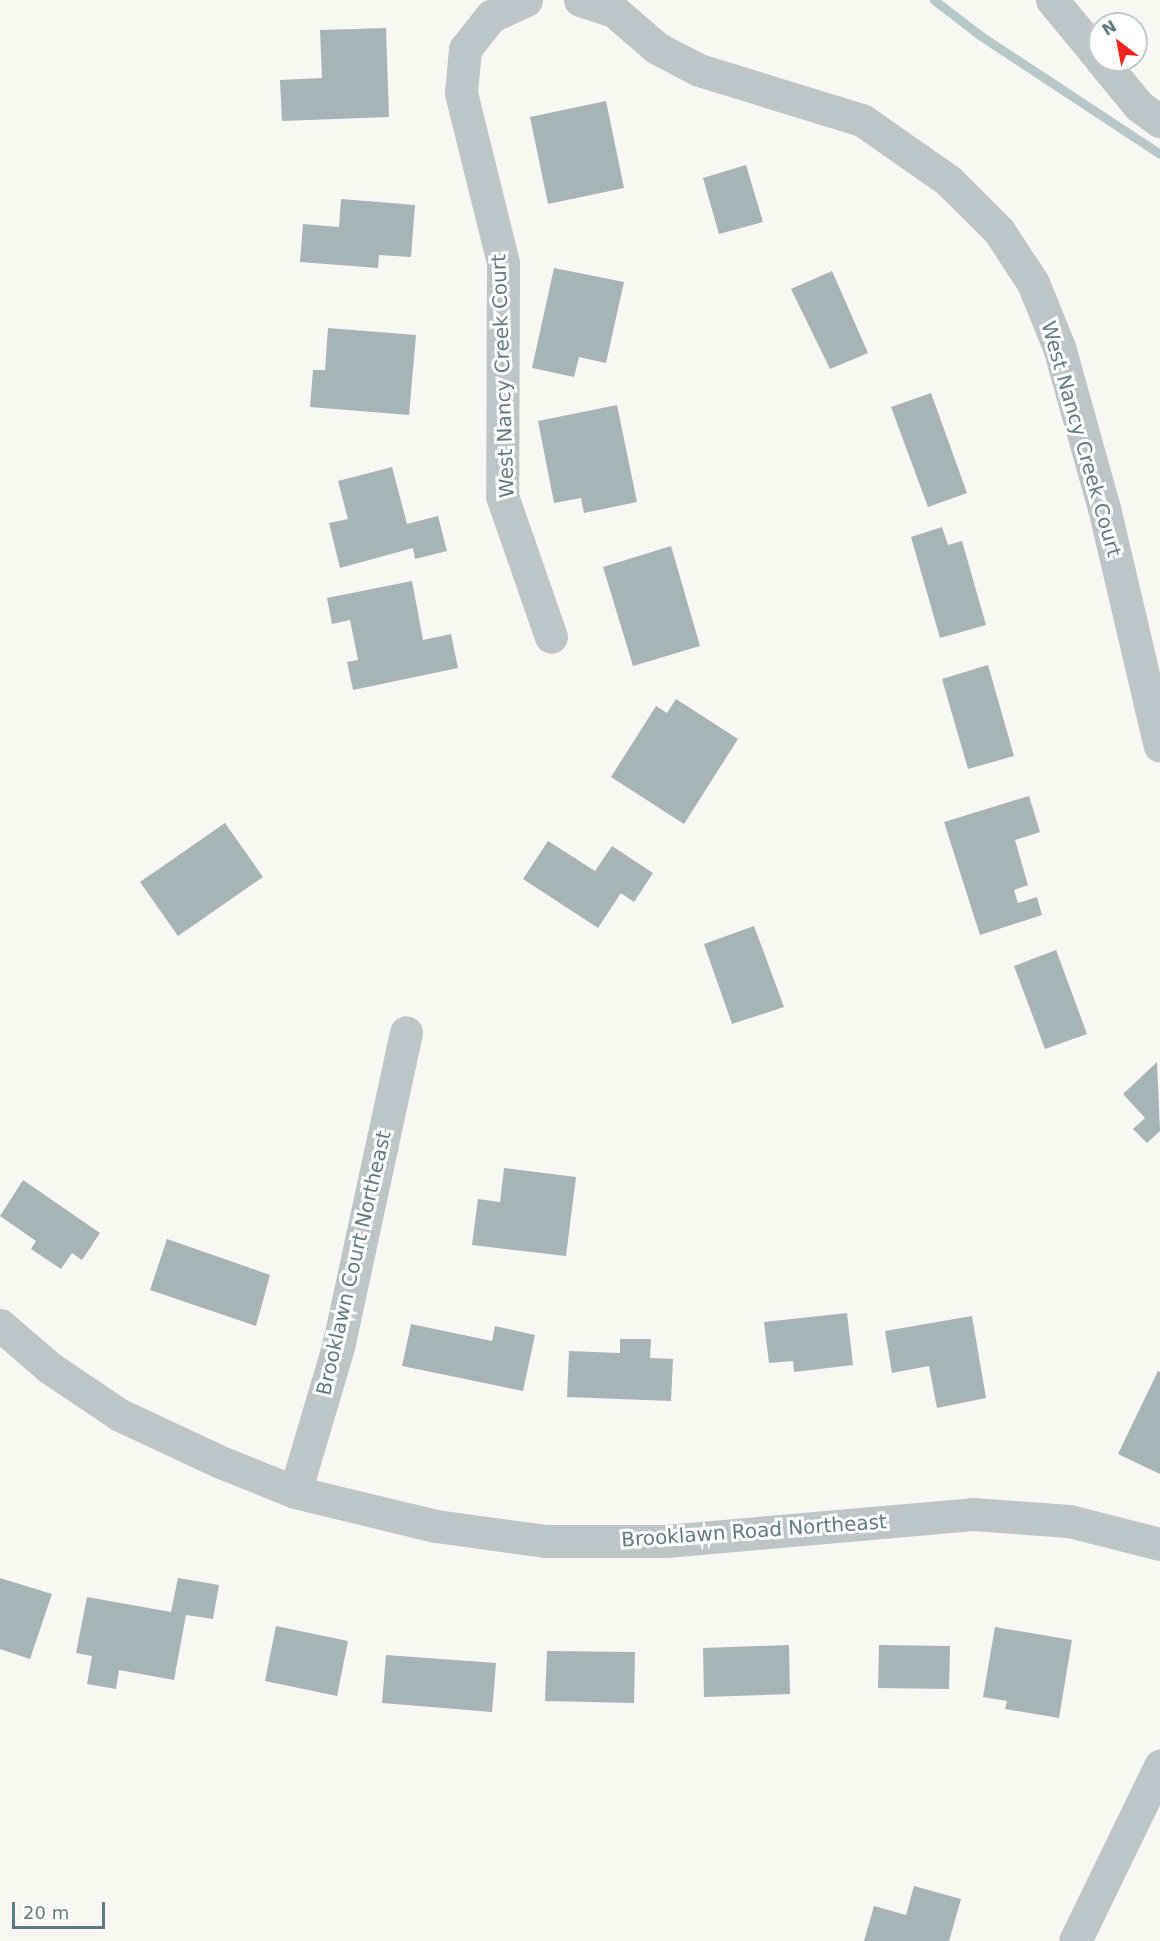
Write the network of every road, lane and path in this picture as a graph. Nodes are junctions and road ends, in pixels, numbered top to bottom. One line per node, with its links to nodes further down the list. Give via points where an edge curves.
1 (526, 0): 7 (street, West Nancy Creek Court, via 491,16 465,49 461,93 503,263 502,496)
2 (580, 0): 8 (street, West Nancy Creek Court, via 614,11 657,48 699,70 862,120 949,182 999,231 1033,283 1059,347 1104,508)
3 (1052, 0): 4 (street)
4 (1088, 43)
5 (1112, 72): 6 (street, via 1139,106)
6 (1160, 121)
7 (551, 638)
8 (1160, 746)
9 (406, 1032): 11 (street, Brooklawn Court Northeast, via 338,1347)
10 (0, 1325): 11 (street, Brooklawn Road Northeast, via 50,1368 120,1415)
11 (295, 1492): 12 (street, Brooklawn Road Northeast, via 436,1526 545,1541 666,1540 973,1514 1068,1521)
12 (1160, 1544)
13 (1160, 1766): 14 (street)
14 (1075, 1941)

